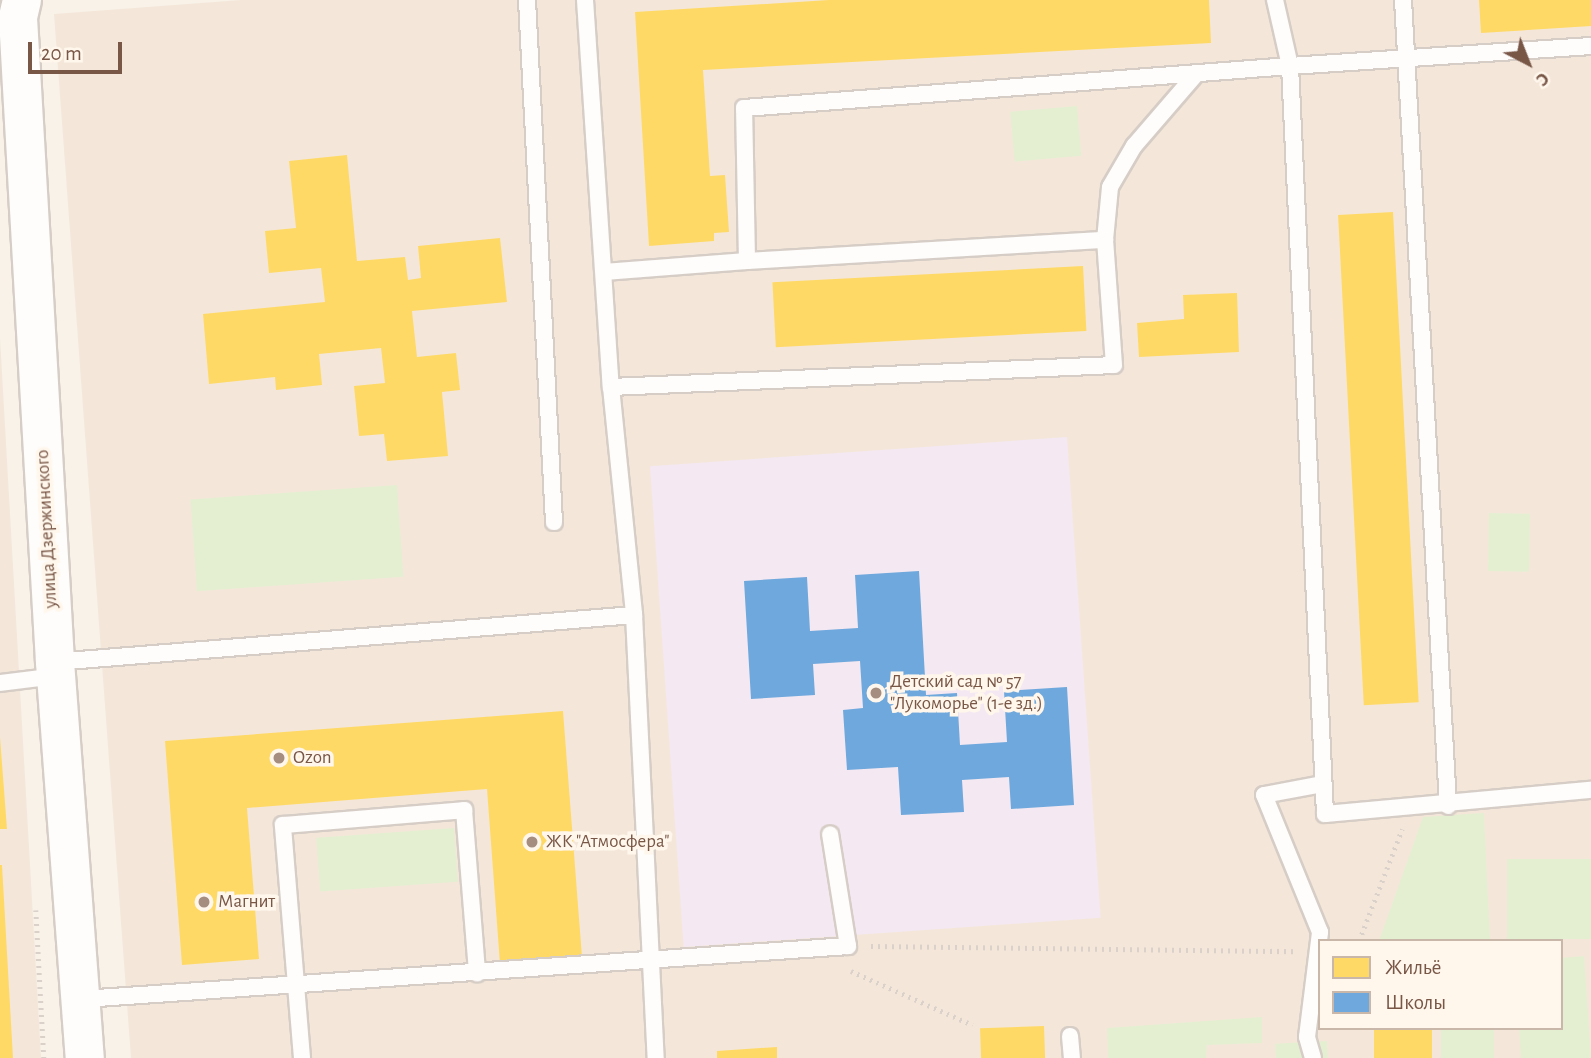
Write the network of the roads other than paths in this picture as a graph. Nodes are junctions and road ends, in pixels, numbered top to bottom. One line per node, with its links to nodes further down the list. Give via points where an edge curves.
1 (22, 0): 16 (street, улица Дзержинского, via 18,18)
2 (527, 0): 14 (lane)
3 (586, 0): 12 (lane)
4 (1275, 0): 8 (lane)
5 (1403, 0): 7 (lane)
6 (1591, 46): 7 (lane)
7 (1409, 58): 8 (lane); 20 (lane)
8 (1290, 66): 9 (lane); 18 (lane)
9 (1197, 74): 10 (lane, via 1134,146 1110,187); 11 (lane, via 744,108)
10 (1105, 240): 11 (lane); 13 (lane, via 1114,365)
11 (747, 261): 12 (lane)
12 (604, 272): 13 (lane)
13 (611, 387): 15 (lane)
14 (554, 523)
15 (635, 615): 16 (lane); 24 (lane)
16 (55, 669): 17 (lane); 27 (street, улица Дзержинского)
17 (0, 683)
18 (1322, 784): 20 (lane, via 1325,814); 22 (lane, via 1264,795)
19 (1591, 790): 20 (lane)
20 (1448, 806)
21 (830, 834): 24 (lane, via 848,946)
22 (1319, 939)
23 (1318, 951): 33 (lane, via 1307,1037)
24 (648, 960): 25 (lane); 31 (lane)
25 (477, 973): 26 (lane); 26 (lane, via 464,810 283,825)
26 (296, 987): 27 (lane); 30 (lane)
27 (83, 999): 29 (street, улица Дзержинского)
28 (1070, 1036): 32 (lane)
29 (85, 1058)
30 (302, 1058)
31 (656, 1058)
32 (1072, 1058)
33 (1313, 1058)

